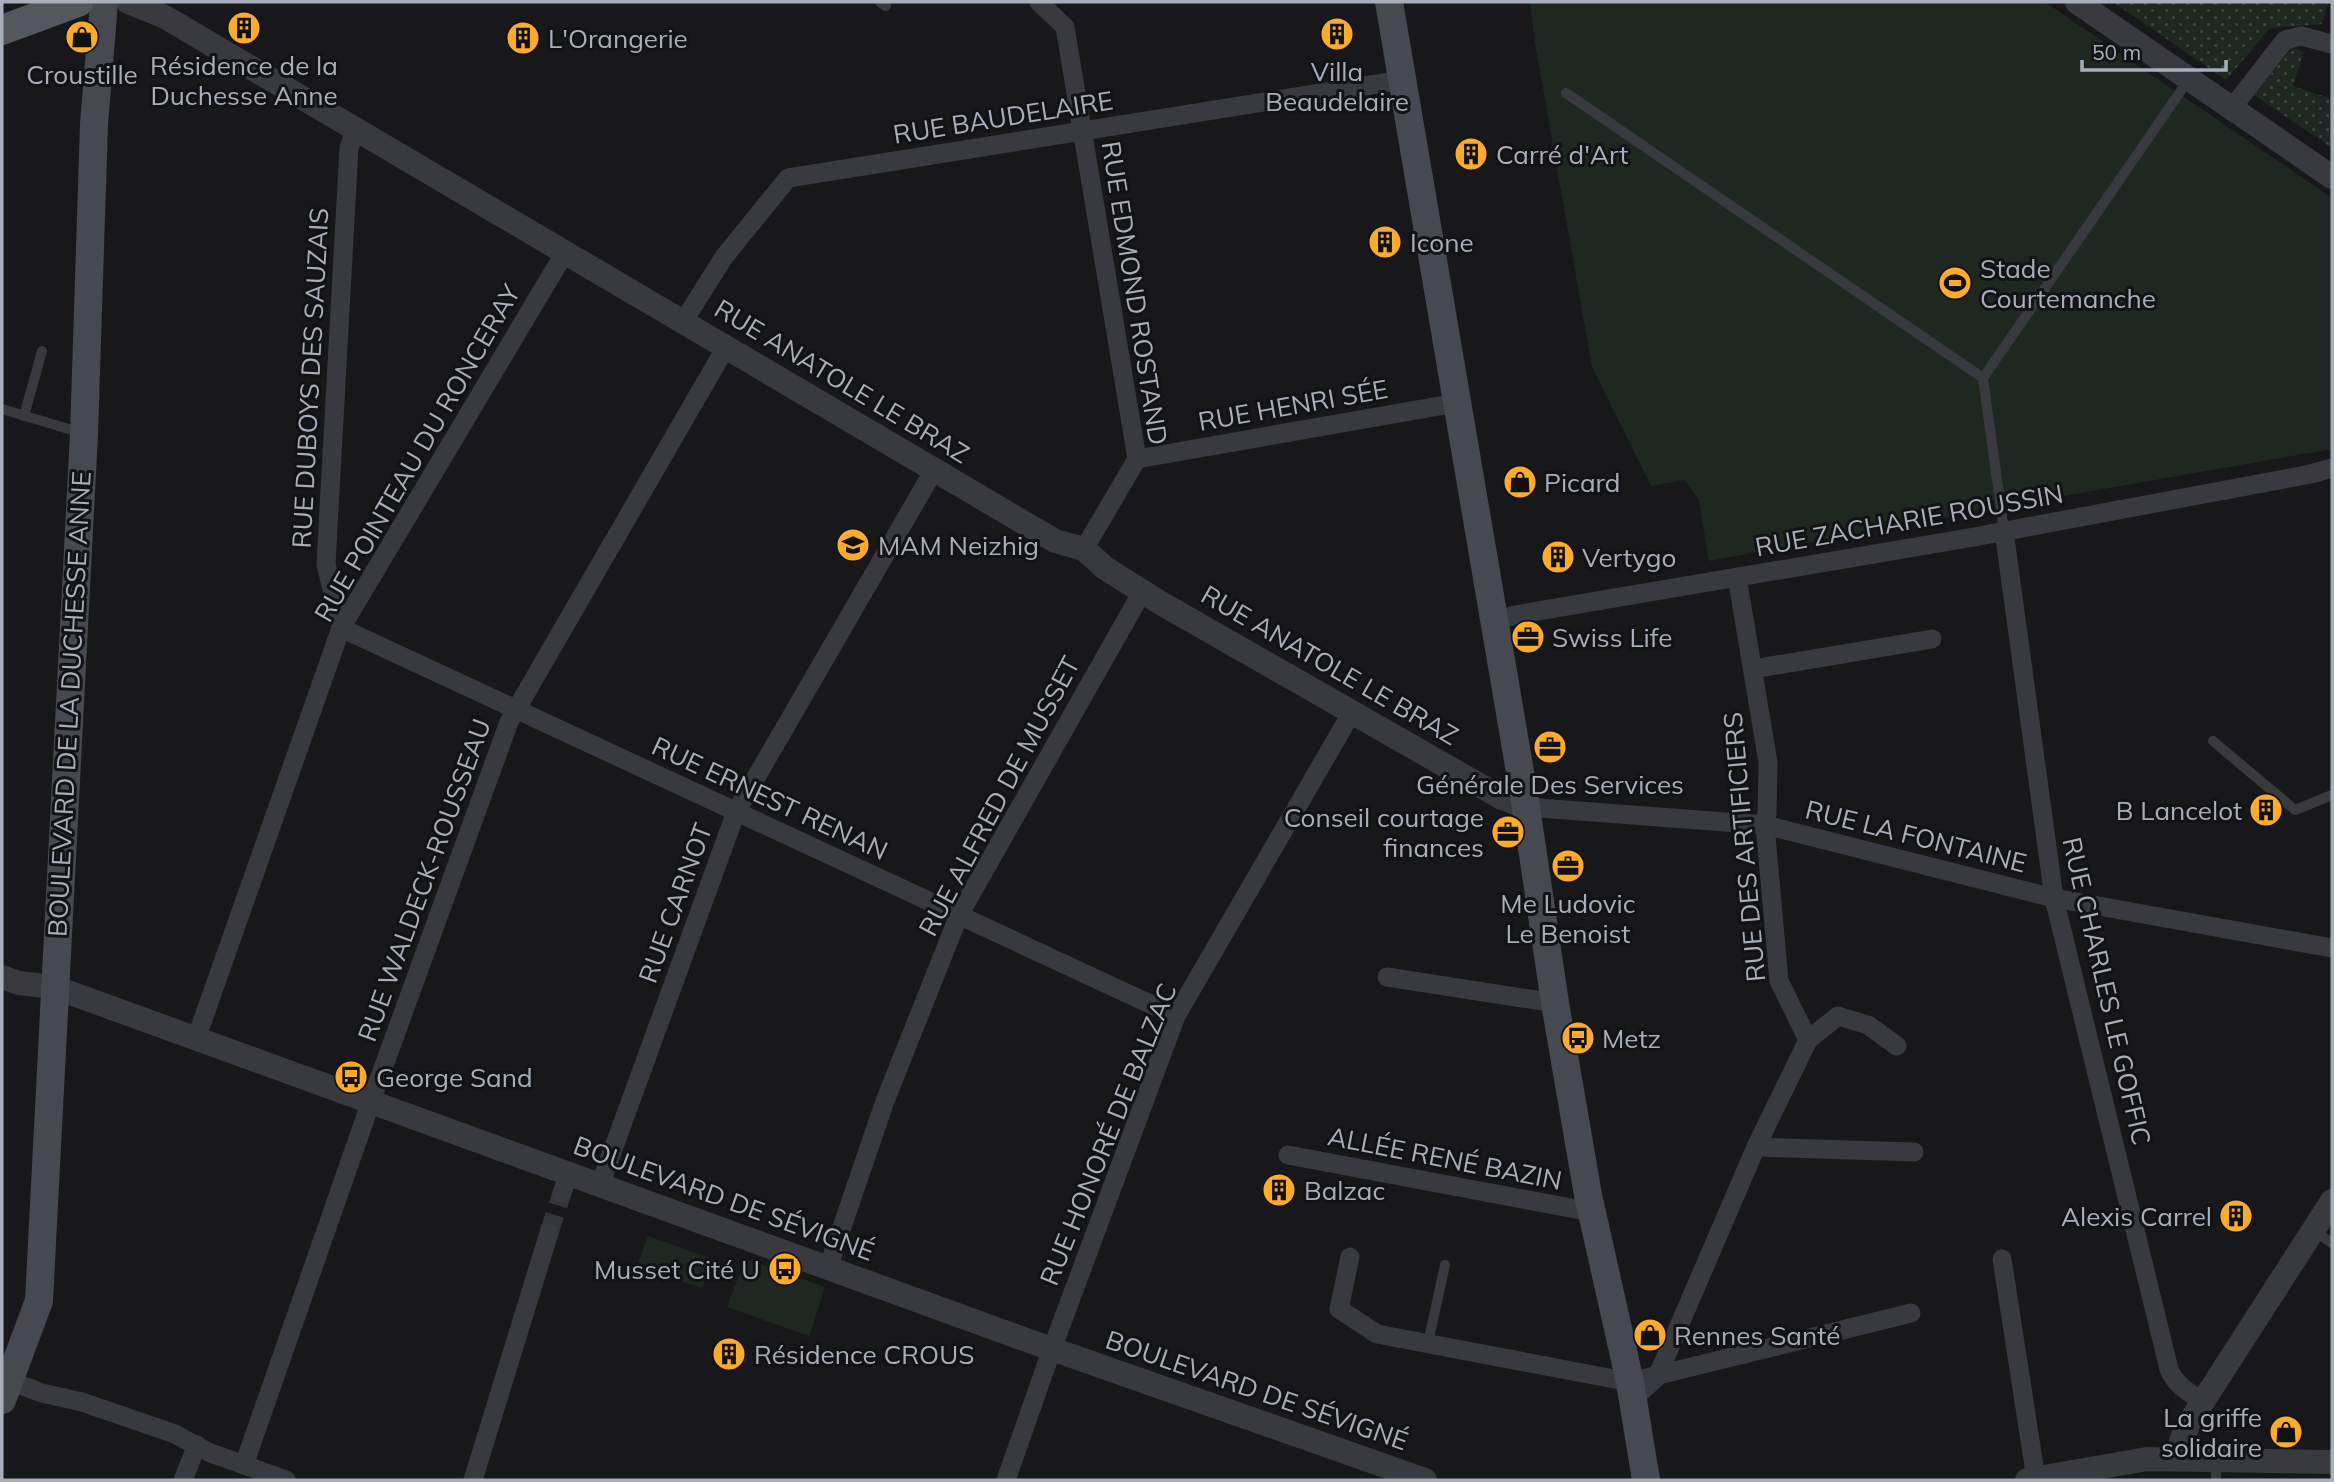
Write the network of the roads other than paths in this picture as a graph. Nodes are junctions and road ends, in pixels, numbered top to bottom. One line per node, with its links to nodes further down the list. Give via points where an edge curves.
1 (78, 2): 7 (main road)
2 (104, 2): 24 (main road, BOULEVARD DE LA DUCHESSE ANNE, via 94,124)
3 (128, 2): 13 (street, RUE ANATOLE LE BRAZ, via 165,17)
4 (1039, 2): 14 (street, RUE EDMOND ROSTAND, via 1065,27)
5 (1389, 2): 10 (main road)
6 (2077, 2): 9 (street)
7 (2, 30)
8 (2332, 44): 12 (street, via 2301,36 2286,40)
9 (2189, 79): 12 (street); 20 (lane)
10 (1402, 80): 14 (street, RUE BAUDELAIRE); 21 (main road)
11 (1566, 93): 20 (lane)
12 (2232, 108): 15 (street)
13 (355, 130): 16 (street, RUE ANATOLE LE BRAZ); 33 (street, RUE DUBOYS DES SAUZAIS, via 349,148 326,564)
14 (1083, 131): 17 (street, RUE BAUDELAIRE, via 788,178 724,257); 25 (street, RUE EDMOND ROSTAND)
15 (2332, 177)
16 (564, 254): 17 (street, RUE ANATOLE LE BRAZ); 33 (street, RUE POINTEAU DU RONCERAY)
17 (683, 322): 18 (street, RUE ANATOLE LE BRAZ)
18 (726, 347): 27 (street, RUE ANATOLE LE BRAZ); 36 (street, RUE WALDECK-ROUSSEAU)
19 (42, 351): 23 (lane)
20 (1983, 378): 28 (lane)
21 (1456, 398): 25 (street, RUE HENRI SÉE, via 1445,405); 32 (main road)
22 (2, 409): 23 (lane)
23 (24, 416): 24 (lane)
24 (83, 434): 48 (main road, BOULEVARD DE LA DUCHESSE ANNE)
25 (1137, 459): 29 (street, RUE EDMOND ROSTAND)
26 (2332, 468): 28 (street, RUE ZACHARIE ROUSSIN)
27 (934, 470): 29 (street, RUE ANATOLE LE BRAZ, via 1055,541); 41 (street, RUE CARNOT)
28 (2004, 531): 30 (street, RUE ZACHARIE ROUSSIN); 43 (street, RUE CHARLES LE GOFFIC)
29 (1084, 549): 31 (street, RUE ANATOLE LE BRAZ)
30 (1737, 577): 32 (street, RUE ZACHARIE ROUSSIN); 35 (street, RUE DES ARTIFICIERS)
31 (1142, 592): 37 (street, RUE ANATOLE LE BRAZ); 44 (street, RUE ALFRED DE MUSSET)
32 (1494, 621): 40 (main road)
33 (341, 628): 36 (street, RUE ERNEST RENAN); 51 (street, RUE POINTEAU DU RONCERAY)
34 (1932, 639): 35 (street)
35 (1753, 669): 42 (street, RUE DES ARTIFICIERS, via 1768,762)
36 (515, 709): 41 (street, RUE ERNEST RENAN); 54 (street, RUE WALDECK-ROUSSEAU)
37 (1352, 712): 40 (street, RUE ANATOLE LE BRAZ, via 1502,798); 50 (street, RUE HONORÉ DE BALZAC)
38 (2213, 741): 39 (lane, via 2295,810)
39 (2332, 795)
40 (1526, 807): 42 (street, RUE LA FONTAINE); 49 (main road)
41 (736, 811): 44 (street, RUE ERNEST RENAN); 58 (street, RUE CARNOT)
42 (1765, 825): 43 (street, RUE LA FONTAINE); 52 (street, RUE DES ARTIFICIERS, via 1779,981)
43 (2054, 898): 45 (street, RUE LA FONTAINE); 72 (street, RUE CHARLES LE GOFFIC, via 2169,1369 2182,1388)
44 (959, 915): 50 (street, RUE ERNEST RENAN); 66 (street, RUE ALFRED DE MUSSET, via 886,1101)
45 (2332, 947)
46 (2, 976): 48 (street, BOULEVARD DE SÉVIGNÉ)
47 (1387, 977): 49 (street)
48 (54, 987): 51 (street, BOULEVARD DE SÉVIGNÉ); 70 (main road, BOULEVARD DE LA DUCHESSE ANNE, via 39,1301)
49 (1555, 1003): 60 (main road)
50 (1177, 1016): 69 (street, RUE HONORÉ DE BALZAC)
51 (196, 1039): 54 (street, BOULEVARD DE SÉVIGNÉ)
52 (1808, 1040): 53 (street, via 1838,1016 1868,1025); 55 (street)
53 (1898, 1046)
54 (371, 1102): 58 (street, BOULEVARD DE SÉVIGNÉ, via 565,1184); 76 (street, RUE WALDECK-ROUSSEAU)
55 (1756, 1147): 56 (street); 71 (street)
56 (1914, 1152)
57 (1288, 1155): 60 (street, ALLÉE RENÉ BAZIN)
58 (600, 1185): 66 (street, BOULEVARD DE SÉVIGNÉ)
59 (2332, 1201): 62 (street)
60 (1592, 1212): 71 (main road)
61 (549, 1233): 81 (street)
62 (2323, 1237): 72 (street)
63 (1350, 1257): 68 (street, via 1339,1309 1377,1334)
64 (2002, 1259): 78 (street)
65 (1445, 1265): 68 (lane)
66 (828, 1268): 69 (street, BOULEVARD DE SÉVIGNÉ)
67 (1910, 1313): 71 (street)
68 (1429, 1343): 71 (street)
69 (1052, 1349): 82 (street, RUE HONORÉ DE BALZAC); 83 (street, BOULEVARD DE SÉVIGNÉ)
70 (4, 1386): 73 (street, via 164,1430)
71 (1640, 1386): 84 (main road)
72 (2203, 1402): 74 (street)
73 (197, 1445): 76 (street); 79 (street)
74 (2177, 1458): 77 (street); 78 (street, via 2136,1460)
75 (2332, 1462): 77 (street)
76 (244, 1465): 80 (street)
77 (2216, 1470)
78 (2031, 1479)
79 (183, 1480)
80 (286, 1480)
81 (473, 1480)
82 (1006, 1480)
83 (1425, 1480)
84 (1646, 1480)

